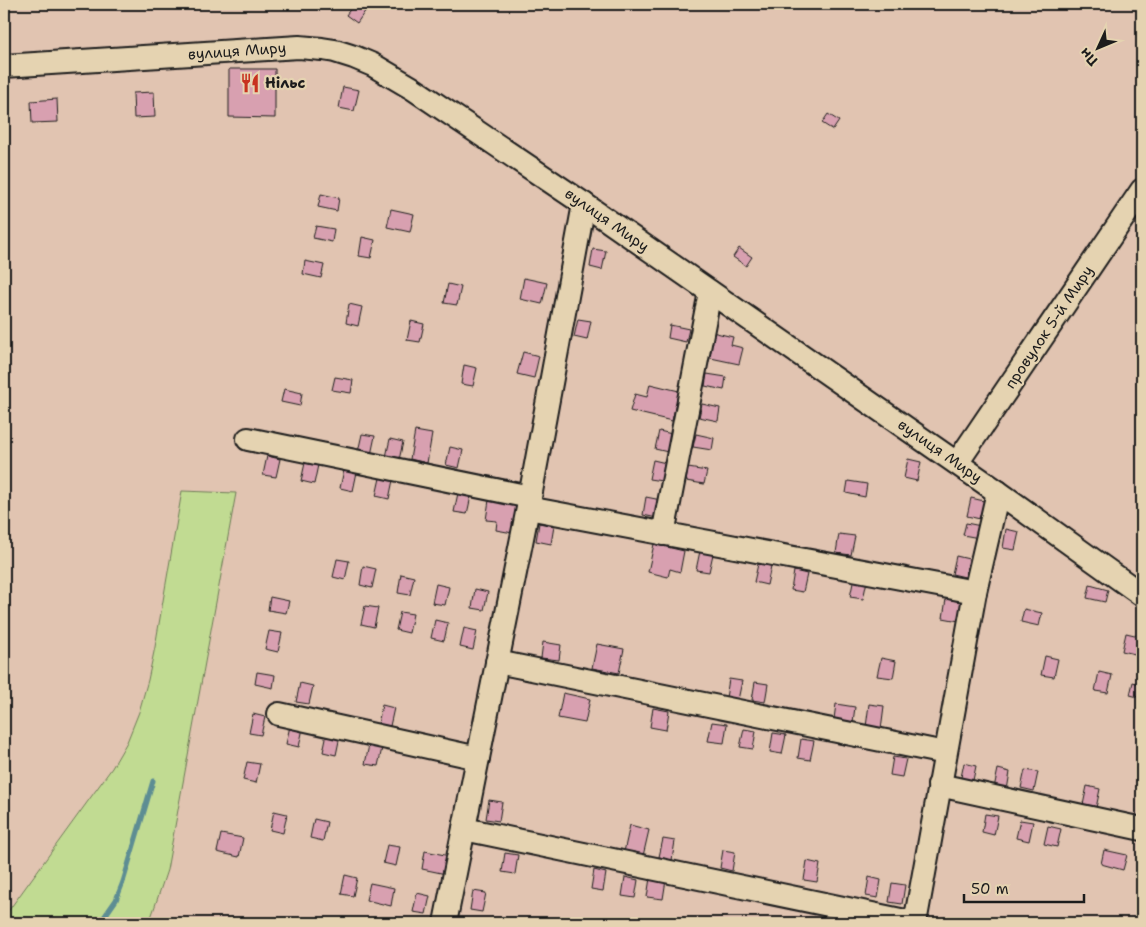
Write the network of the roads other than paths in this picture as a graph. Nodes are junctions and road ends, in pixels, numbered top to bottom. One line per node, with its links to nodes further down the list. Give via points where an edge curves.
1 (4, 66): 3 (street, вулиця Миру, via 287,47 335,51 393,76)
2 (1142, 190): 6 (street, провулок 5-й Миру)
3 (584, 204): 4 (street, вулиця Миру); 8 (street)
4 (710, 292): 6 (street, вулиця Миру); 9 (street)
5 (248, 439): 8 (street)
6 (957, 463): 7 (street, вулиця Миру)
7 (998, 492): 10 (street); 11 (street, вулиця Миру)
8 (529, 503): 9 (street); 12 (street)
9 (662, 534): 10 (street)
10 (975, 592): 14 (street)
11 (1142, 595)
12 (497, 662): 14 (street); 15 (street)
13 (279, 714): 15 (street)
14 (945, 753): 16 (street)
15 (478, 758): 17 (street)
16 (939, 785): 18 (street); 20 (street)
17 (464, 829): 19 (street); 20 (street)
18 (1142, 829)
19 (445, 923)
20 (914, 923)

